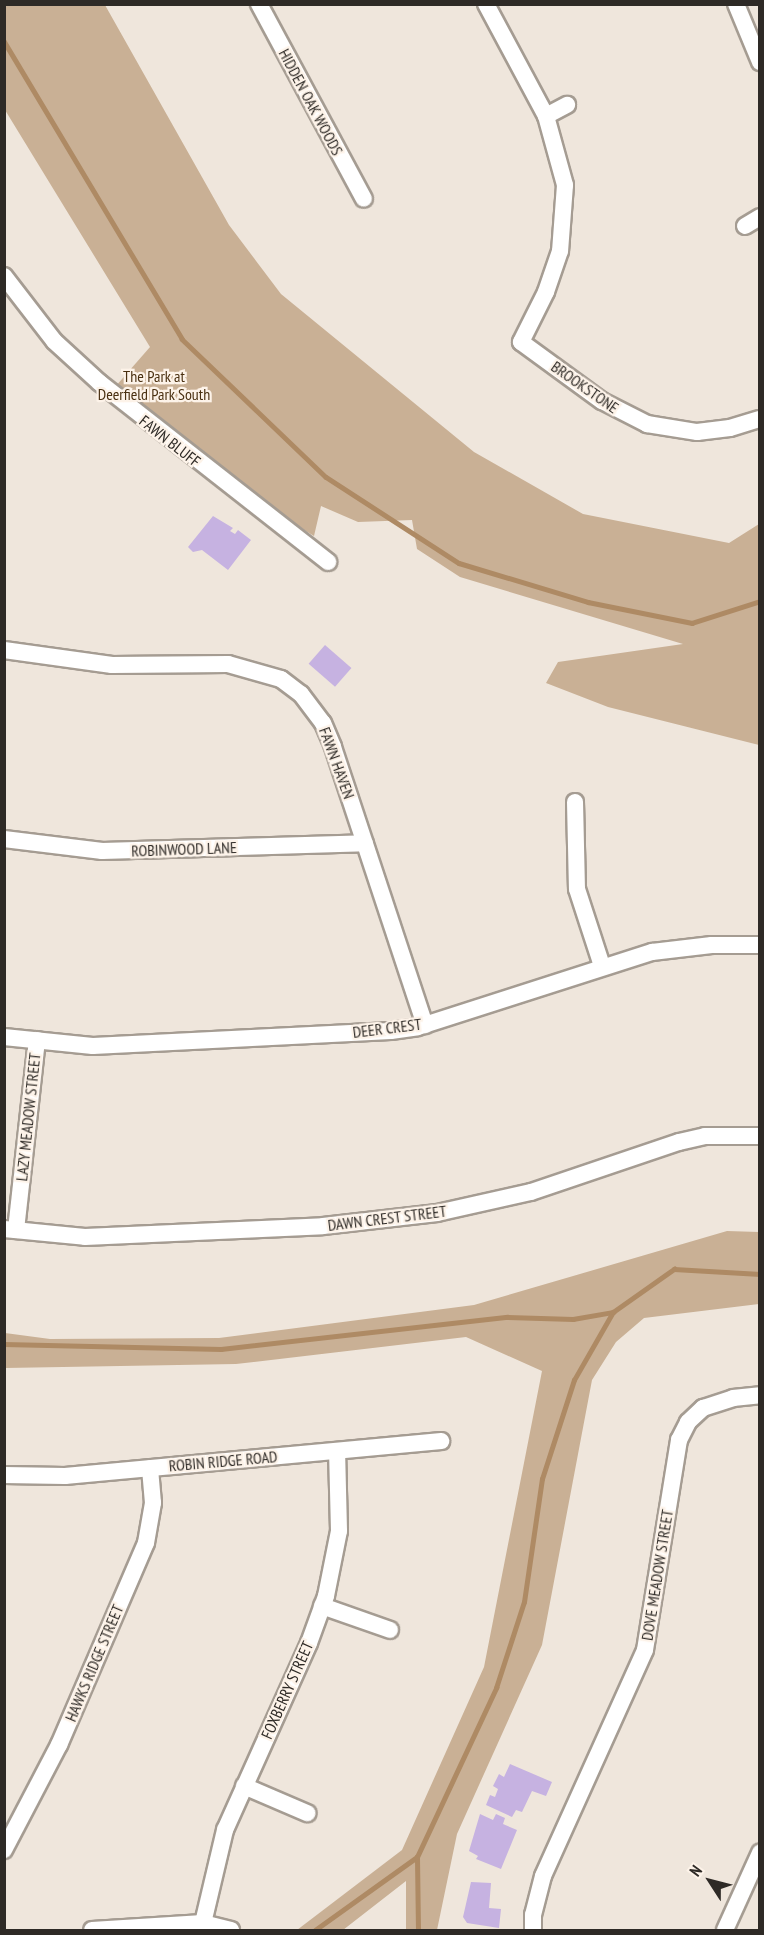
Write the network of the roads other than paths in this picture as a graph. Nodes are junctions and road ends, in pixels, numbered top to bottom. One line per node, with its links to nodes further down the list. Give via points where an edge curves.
1 (259, 4): 7 (street, HIDDEN OAK WOODS)
2 (486, 4): 6 (street)
3 (736, 4): 4 (street)
4 (759, 62)
5 (567, 105): 6 (street)
6 (546, 116): 11 (street, BROOKSTONE, via 562,163 564,229 554,272 521,342 602,401 647,424 697,432)
7 (364, 199)
8 (759, 217): 9 (street)
9 (745, 226)
10 (4, 276): 12 (street, FAWN BLUFF, via 54,340 100,383)
11 (759, 419)
12 (328, 562)
13 (4, 650): 16 (street, FAWN HAVEN, via 112,665 228,664 281,680 310,703 323,723)
14 (575, 802): 18 (street, via 577,890)
15 (4, 839): 16 (street, ROBINWOOD LANE, via 102,851)
16 (365, 843): 19 (street, FAWN HAVEN)
17 (759, 945): 18 (street, DEER CREST, via 679,948)
18 (602, 966): 19 (street, DEER CREST)
19 (425, 1025): 21 (street, DEER CREST, via 391,1031 93,1046)
20 (4, 1037): 21 (street, DEER CREST)
21 (37, 1040): 23 (street, LAZY MEADOW STREET)
22 (759, 1136): 23 (street, DAWN CREST STREET, via 705,1136 679,1142 520,1195 437,1213 323,1226 85,1237)
23 (10, 1229)
24 (759, 1395): 38 (street, DOVE MEADOW STREET, via 733,1398 704,1408 688,1422 679,1440 645,1650 543,1876 532,1915)
25 (441, 1441): 26 (street, ROBIN RIDGE ROAD)
26 (338, 1451): 27 (street, ROBIN RIDGE ROAD); 29 (street, FOXBERRY STREET, via 339,1532)
27 (150, 1468): 28 (street, ROBIN RIDGE ROAD, via 65,1476); 33 (street, HAWKS RIDGE STREET, via 153,1503 146,1543 59,1745)
28 (4, 1475)
29 (322, 1606): 30 (street); 31 (street, FOXBERRY STREET)
30 (390, 1630)
31 (244, 1785): 32 (street); 35 (street, FOXBERRY STREET, via 214,1863)
32 (308, 1813)
33 (4, 1850)
34 (759, 1853): 39 (street)
35 (203, 1923): 36 (street); 37 (street)
36 (92, 1930)
37 (231, 1930)
38 (533, 1930)
39 (725, 1930)

